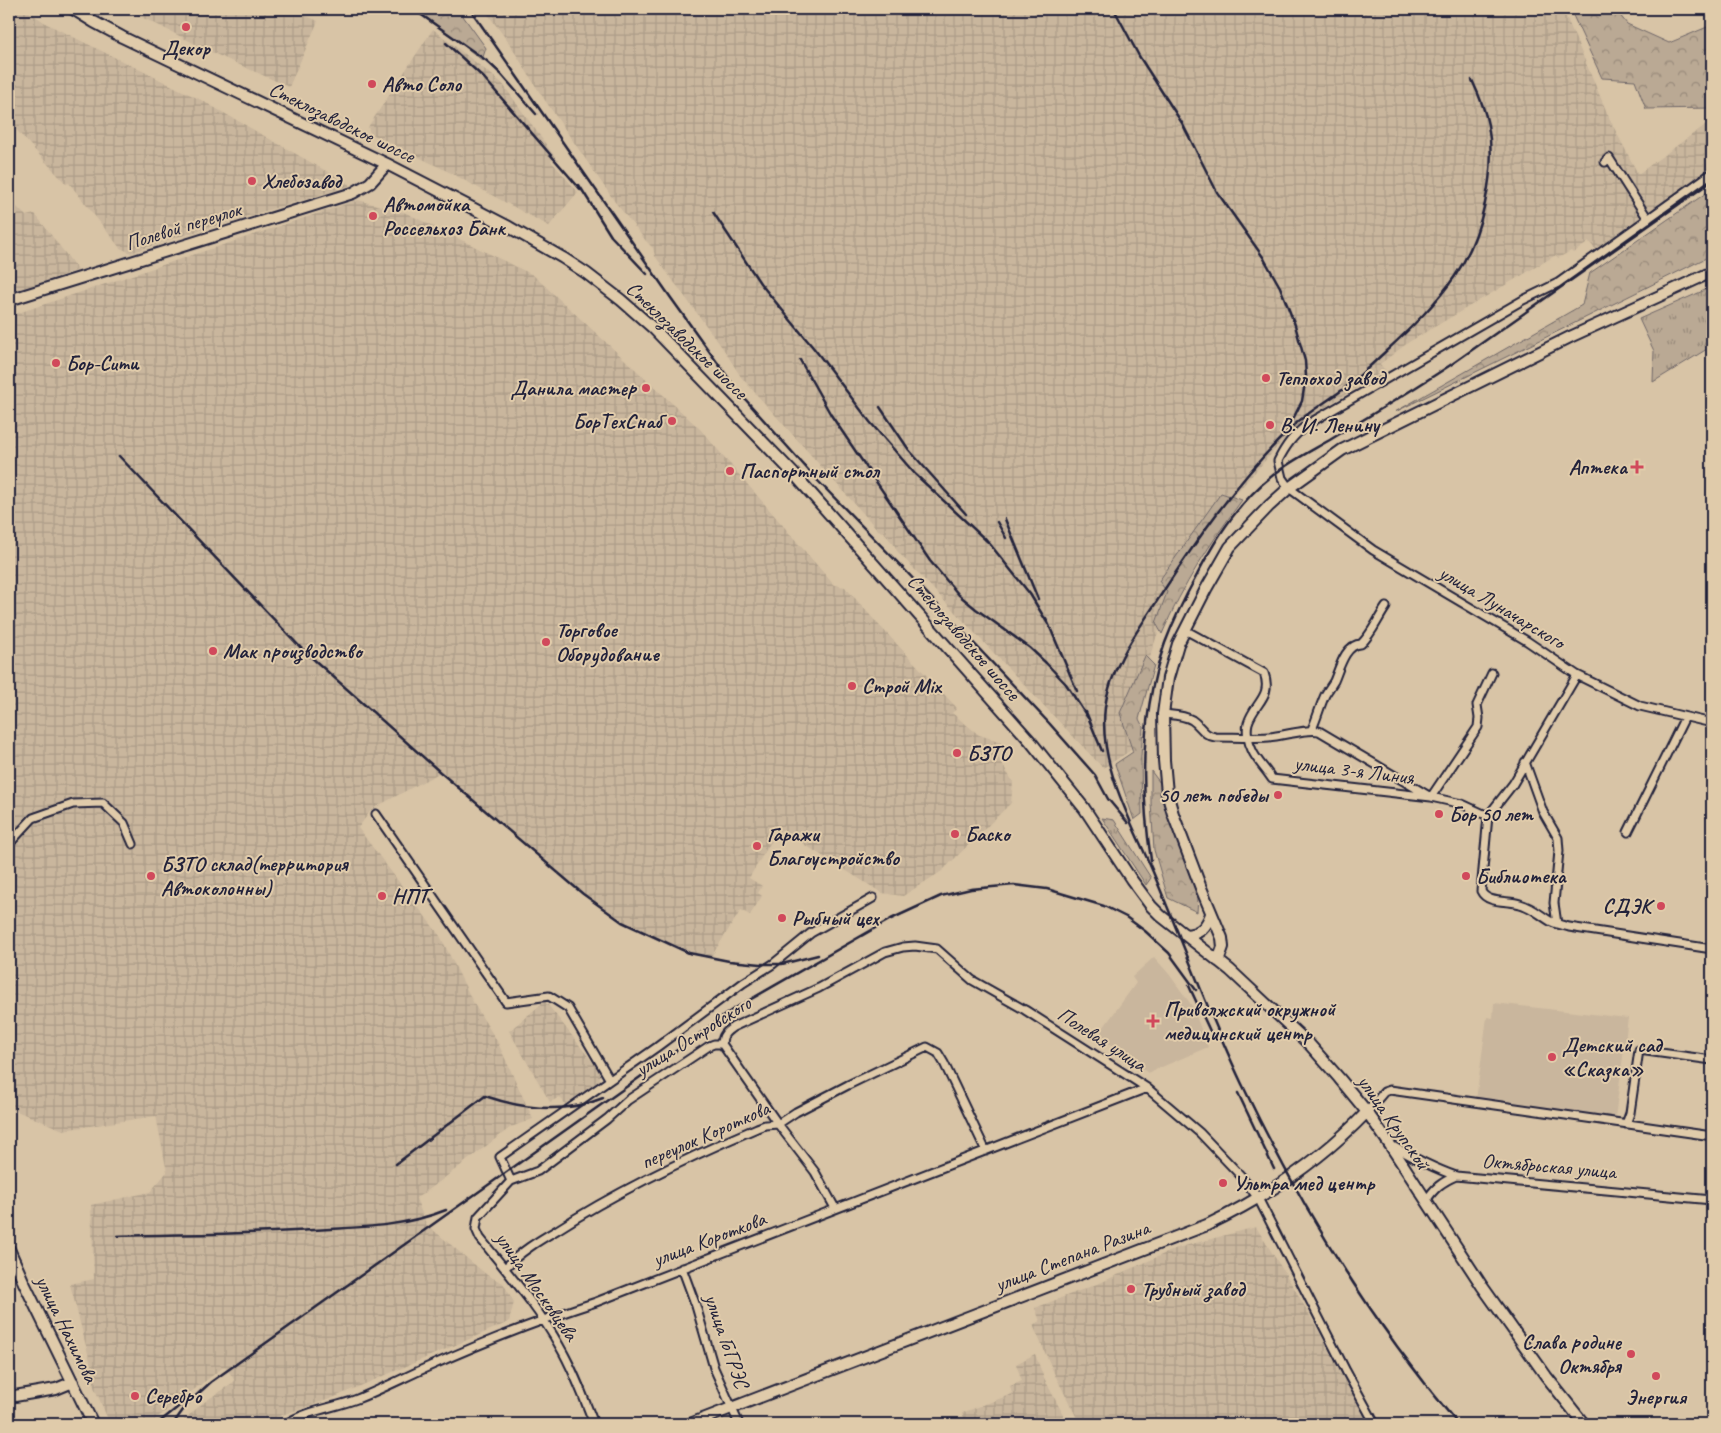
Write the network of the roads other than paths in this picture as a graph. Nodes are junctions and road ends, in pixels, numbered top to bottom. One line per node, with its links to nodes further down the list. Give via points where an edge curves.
1 (73, 9): 3 (main road, Стеклозаводское шоссе, via 122,37)
2 (1605, 162): 5 (street, via 1609,158)
3 (388, 164): 7 (main road, Полевой переулок, via 370,183 353,193); 25 (main road, Стеклозаводское шоссе, via 563,258 609,290 653,328 794,474 1031,742 1084,808)
4 (1712, 173): 5 (street)
5 (1648, 219): 8 (street, via 1558,283 1308,424 1292,436 1278,461 1282,478)
6 (1712, 272): 8 (main road, via 1570,337 1351,445)
7 (9, 300)
8 (1289, 488): 10 (main road, via 1230,547); 12 (street, улица Луначарского, via 1373,550)
9 (1386, 607): 16 (street, улица 3-я Линия, via 1371,635 1361,644 1356,644 1342,660)
10 (1185, 630): 13 (main road, via 1172,664); 17 (street, via 1264,673 1266,691 1248,723)
11 (1492, 673): 19 (street, via 1478,704 1478,727)
12 (1577, 675): 14 (street, улица Луначарского, via 1640,706); 18 (street)
13 (1163, 714): 17 (street, via 1189,718 1208,736); 27 (main road, via 1167,793)
14 (1685, 717): 15 (street, улица Луначарского); 22 (street)
15 (1712, 723)
16 (1312, 729): 17 (street, via 1296,734); 19 (street, улица 3-я Линия, via 1319,730)
17 (1248, 737): 19 (street, улица 3-я Линия, via 1252,752 1272,779)
18 (1525, 762): 21 (street); 28 (street, via 1543,812 1558,838 1554,903)
19 (1431, 797): 21 (street, улица 3-я Линия, via 1462,804)
20 (376, 814): 35 (street, via 506,1002 549,996 568,1008)
21 (1488, 816): 28 (street, via 1480,884 1483,896 1527,906)
22 (1628, 832)
23 (9, 844): 24 (street, via 33,818 73,804 103,802 124,823)
24 (133, 844)
25 (1130, 879): 29 (main road, улица Крупской, via 1151,906)
26 (873, 898): 35 (street, via 811,932 773,964)
27 (1211, 914): 29 (main road, via 1202,931); 32 (main road, via 1223,947)
28 (1557, 924): 31 (street)
29 (1185, 936): 32 (main road, улица Крупской)
30 (903, 947): 33 (street, улица Островского, via 885,952 818,988 733,1027 725,1033); 36 (street, Полевая улица, via 937,949 972,980)
31 (1712, 950)
32 (1218, 961): 37 (main road, улица Крупской, via 1310,1045)
33 (722, 1044): 38 (street); 44 (street, улица Островского, via 709,1046 628,1100 538,1171)
34 (1712, 1060): 39 (street, via 1638,1050)
35 (610, 1080): 44 (street, via 500,1157)
36 (1147, 1088): 42 (street, улица Короткова); 45 (street, Полевая улица, via 1205,1138 1242,1176)
37 (1367, 1112): 39 (street, via 1384,1092 1390,1090); 41 (main road, улица Крупской); 45 (main road, улица Степана Разина, via 1330,1146)
38 (778, 1124): 42 (street, переулок Короткова, via 848,1085 927,1047 938,1053 944,1063); 48 (street, via 815,1172); 51 (street, переулок Короткова, via 749,1131 626,1190 520,1253)
39 (1626, 1124): 40 (street)
40 (1712, 1136)
41 (1390, 1144): 43 (street, Октябрьская улица, via 1421,1162); 47 (main road, улица Крупской)
42 (986, 1151): 48 (street, улица Короткова)
43 (1456, 1176): 46 (street, Октябрьская улица); 47 (street, via 1443,1181)
44 (511, 1181): 49 (street, улица Островского, via 484,1209)
45 (1258, 1198): 56 (main road, улица Степана Разина, via 1207,1224); 62 (street, Полевая улица)
46 (1712, 1200)
47 (1426, 1201): 63 (main road, улица Крупской, via 1482,1286)
48 (836, 1208): 52 (street, улица Короткова)
49 (476, 1223): 51 (street, улица Московцева, via 480,1238)
50 (9, 1249): 54 (main road, улица Нахимова)
51 (505, 1268): 53 (street, улица Московцева)
52 (682, 1268): 53 (street, улица Короткова); 56 (street, улица ГоГРЭС, via 714,1368)
53 (544, 1319): 58 (street, улица Короткова, via 357,1399 294,1418); 59 (street, улица Московцева, via 568,1361)
54 (73, 1382): 55 (main road, via 56,1389); 57 (main road, улица Нахимова)
55 (9, 1397)
56 (733, 1409): 60 (main road); 61 (street, улица ГоГРЭС)
57 (93, 1424)
58 (286, 1424)
59 (594, 1424)
60 (690, 1424)
61 (739, 1424)
62 (1375, 1424)
63 (1584, 1424)

